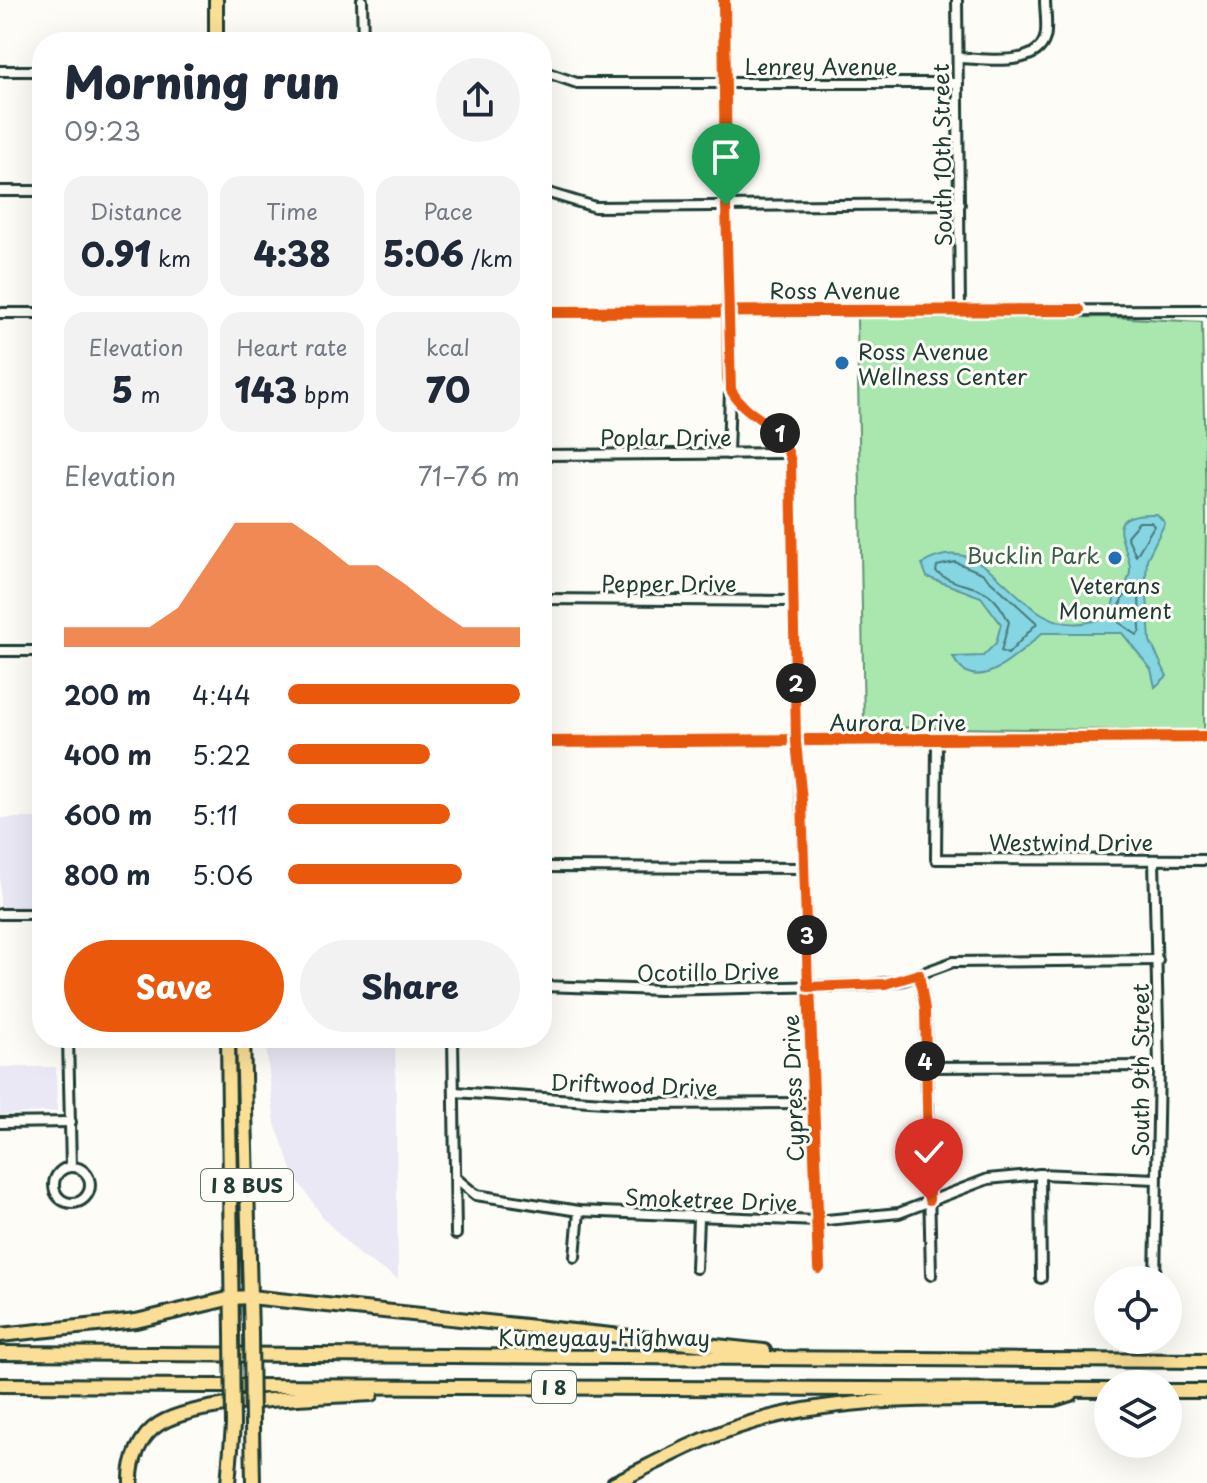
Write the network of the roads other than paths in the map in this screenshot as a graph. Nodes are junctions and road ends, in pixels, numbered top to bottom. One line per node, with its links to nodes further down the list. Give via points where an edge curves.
1 (216, 0): 6 (highway)
2 (362, 0): 7 (street)
3 (724, 0): 12 (street)
4 (957, 0): 8 (street, South 10th Street)
5 (1045, 0): 8 (street, via 1044,41 1035,51 1020,58)
6 (216, 32)
7 (363, 32)
8 (958, 58): 13 (street, South 10th Street)
9 (0, 71): 10 (street)
10 (32, 71)
11 (552, 74): 12 (street, Lenrey Avenue, via 577,83)
12 (724, 83): 13 (street, Lenrey Avenue); 18 (street)
13 (958, 83): 17 (street, South 10th Street)
14 (0, 191): 15 (street)
15 (32, 191)
16 (552, 194): 18 (street, via 595,207)
17 (960, 204): 18 (street); 20 (street, South 10th Street)
18 (726, 205): 19 (street)
19 (727, 309): 20 (street, Ross Avenue); 22 (street, Ross Avenue); 25 (street)
20 (960, 309): 21 (street, Ross Avenue)
21 (1207, 310)
22 (552, 312)
23 (0, 313): 24 (street)
24 (32, 313)
25 (731, 390): 26 (street, via 737,402 780,433); 27 (street)
26 (789, 453): 27 (street, Poplar Drive); 30 (street, Cypress Drive)
27 (728, 454): 28 (street, Poplar Drive)
28 (552, 455)
29 (552, 599): 30 (street, Pepper Drive)
30 (795, 601): 36 (street, Cypress Drive)
31 (0, 651): 32 (street)
32 (32, 651)
33 (1207, 737): 34 (street, Aurora Drive)
34 (937, 741): 36 (street, Aurora Drive); 37 (street, Westwind Drive, via 936,859)
35 (552, 742): 36 (street, Aurora Drive)
36 (796, 742): 40 (street, Cypress Drive)
37 (1154, 860): 38 (street, Westwind Drive); 43 (street, South 9th Street)
38 (1207, 860)
39 (552, 867): 40 (street)
40 (805, 868): 46 (street, Cypress Drive)
41 (0, 914): 42 (street)
42 (32, 914)
43 (1158, 960): 44 (street, Ocotillo Drive, via 968,961); 51 (street, South 9th Street)
44 (919, 974): 46 (street, Ocotillo Drive, via 885,984); 52 (street)
45 (552, 986): 46 (street, Ocotillo Drive)
46 (808, 987): 54 (street, Cypress Drive)
47 (68, 1048): 55 (street)
48 (228, 1048): 73 (highway, I 8 BUS)
49 (243, 1048): 72 (highway, I 8 BUS)
50 (453, 1048): 53 (street)
51 (1159, 1066): 52 (street); 60 (street, South 9th Street)
52 (925, 1067): 61 (street)
53 (454, 1092): 54 (street, Driftwood Drive, via 634,1104); 59 (street)
54 (813, 1103): 64 (street, Cypress Drive)
55 (71, 1122): 56 (street); 57 (street)
56 (0, 1123)
57 (71, 1167): 57 (street, via 58,1173 54,1182 60,1198 71,1203 87,1195 90,1184 83,1171)
58 (1040, 1174): 60 (street, Smoketree Drive); 61 (street, Smoketree Drive, via 976,1181); 71 (street)
59 (457, 1179): 62 (street, Smoketree Drive, via 476,1195); 65 (street)
60 (1156, 1179): 67 (street, South 9th Street)
61 (929, 1200): 64 (street, Smoketree Drive, via 890,1215); 70 (street)
62 (579, 1211): 63 (street, Smoketree Drive); 66 (street)
63 (698, 1218): 64 (street, Smoketree Drive); 68 (street)
64 (816, 1221): 69 (street, Cypress Drive)
65 (456, 1234)
66 (575, 1257)
67 (1155, 1266)
68 (696, 1268)
69 (819, 1268)
70 (931, 1275)
71 (1041, 1278)
72 (250, 1297): 73 (highway); 76 (highway); 86 (highway, I 8 BUS, bridge)
73 (232, 1298): 74 (highway, via 136,1321); 85 (highway, bridge)
74 (0, 1335)
75 (0, 1353): 76 (highway, Kumeyaay Highway / I 8)
76 (795, 1357): 77 (highway, Kumeyaay Highway / I 8)
77 (1207, 1361)
78 (0, 1385): 79 (highway, I 8)
79 (398, 1387): 80 (highway, I 8); 84 (highway, via 174,1417 152,1429 142,1442)
80 (1088, 1390): 81 (highway, I 8); 87 (highway, via 1055,1399 949,1400 795,1412 736,1427)
81 (1094, 1390)
82 (1182, 1391): 83 (highway)
83 (1207, 1391)
84 (131, 1483)
85 (228, 1483)
86 (253, 1483)
87 (614, 1483)

